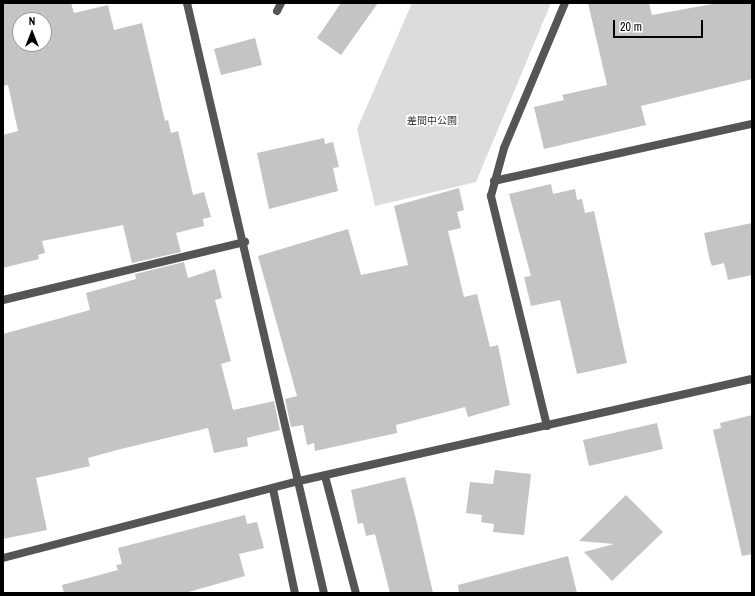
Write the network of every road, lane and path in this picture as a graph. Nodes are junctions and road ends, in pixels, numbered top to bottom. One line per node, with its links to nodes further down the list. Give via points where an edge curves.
1 (187, 3): 7 (street)
2 (281, 3): 4 (street)
3 (565, 3): 6 (street, via 504,148)
4 (277, 10)
5 (752, 124): 6 (street)
6 (494, 181): 10 (street, via 491,196)
7 (245, 242): 8 (street); 12 (street)
8 (3, 300)
9 (752, 379): 10 (street)
10 (547, 426): 11 (street)
11 (325, 476): 12 (street); 17 (street)
12 (299, 481): 13 (street); 16 (street)
13 (273, 489): 14 (street); 15 (street)
14 (3, 558)
15 (295, 593)
16 (324, 593)
17 (356, 593)

